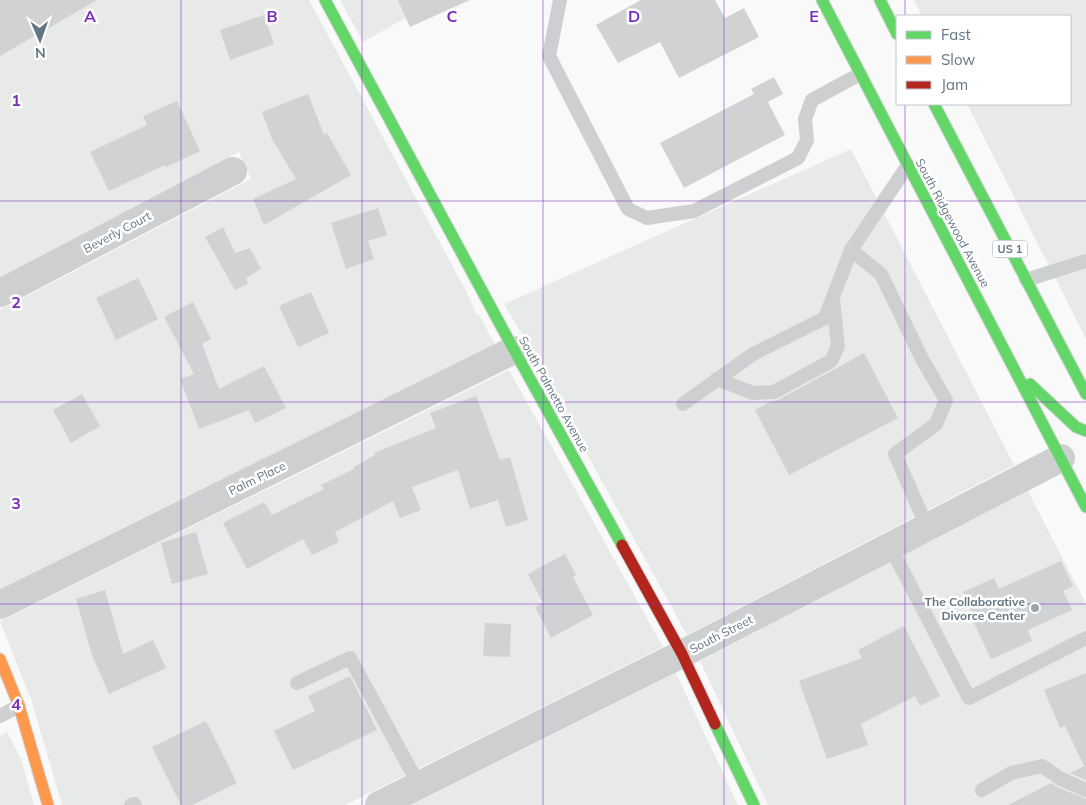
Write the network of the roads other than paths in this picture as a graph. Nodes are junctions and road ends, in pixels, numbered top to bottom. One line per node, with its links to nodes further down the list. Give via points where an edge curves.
1 (325, 0): 15 (street, South Palmetto Avenue)
2 (560, 0): 6 (lane, via 549,56 628,209 647,218 694,211 798,158 807,140 805,119 812,100)
3 (822, 0): 6 (street, South Ridgewood Avenue)
4 (880, 0): 5 (street)
5 (896, 32)
6 (860, 74): 8 (street, South Ridgewood Avenue)
7 (935, 105): 12 (street, US 1)
8 (908, 165): 10 (lane); 16 (street, South Ridgewood Avenue)
9 (233, 171): 13 (street, Beverly Court)
10 (851, 250): 14 (lane); 23 (lane, via 881,274 922,359 946,400 936,424 895,454)
11 (1086, 261): 12 (lane)
12 (1026, 280): 18 (street, US 1)
13 (0, 293)
14 (833, 297): 17 (lane, via 825,318 753,354); 17 (lane, via 838,346 831,361 774,392 753,393)
15 (514, 350): 25 (street, Palm Place); 27 (street, South Palmetto Avenue)
16 (1016, 372): 20 (street, via 1076,427); 21 (street, South Ridgewood Avenue)
17 (717, 379): 19 (lane)
18 (1086, 394)
19 (683, 404)
20 (1086, 431)
21 (1069, 459): 22 (street, South Ridgewood Avenue); 23 (street, South Street)
22 (1086, 507)
23 (928, 527): 24 (street, South Street)
24 (890, 546): 26 (lane, via 969,698); 27 (street, South Street)
25 (0, 605)
26 (1086, 638)
27 (682, 654): 32 (street, South Street); 37 (street, South Palmetto Avenue)
28 (0, 659): 30 (street)
29 (298, 682): 32 (lane, via 350,658)
30 (19, 706): 31 (lane); 35 (street)
31 (0, 716)
32 (419, 785): 36 (street, South Street)
33 (982, 790): 34 (lane, via 1011,773 1042,766)
34 (1086, 790)
35 (48, 805)
36 (378, 805)
37 (754, 805)

